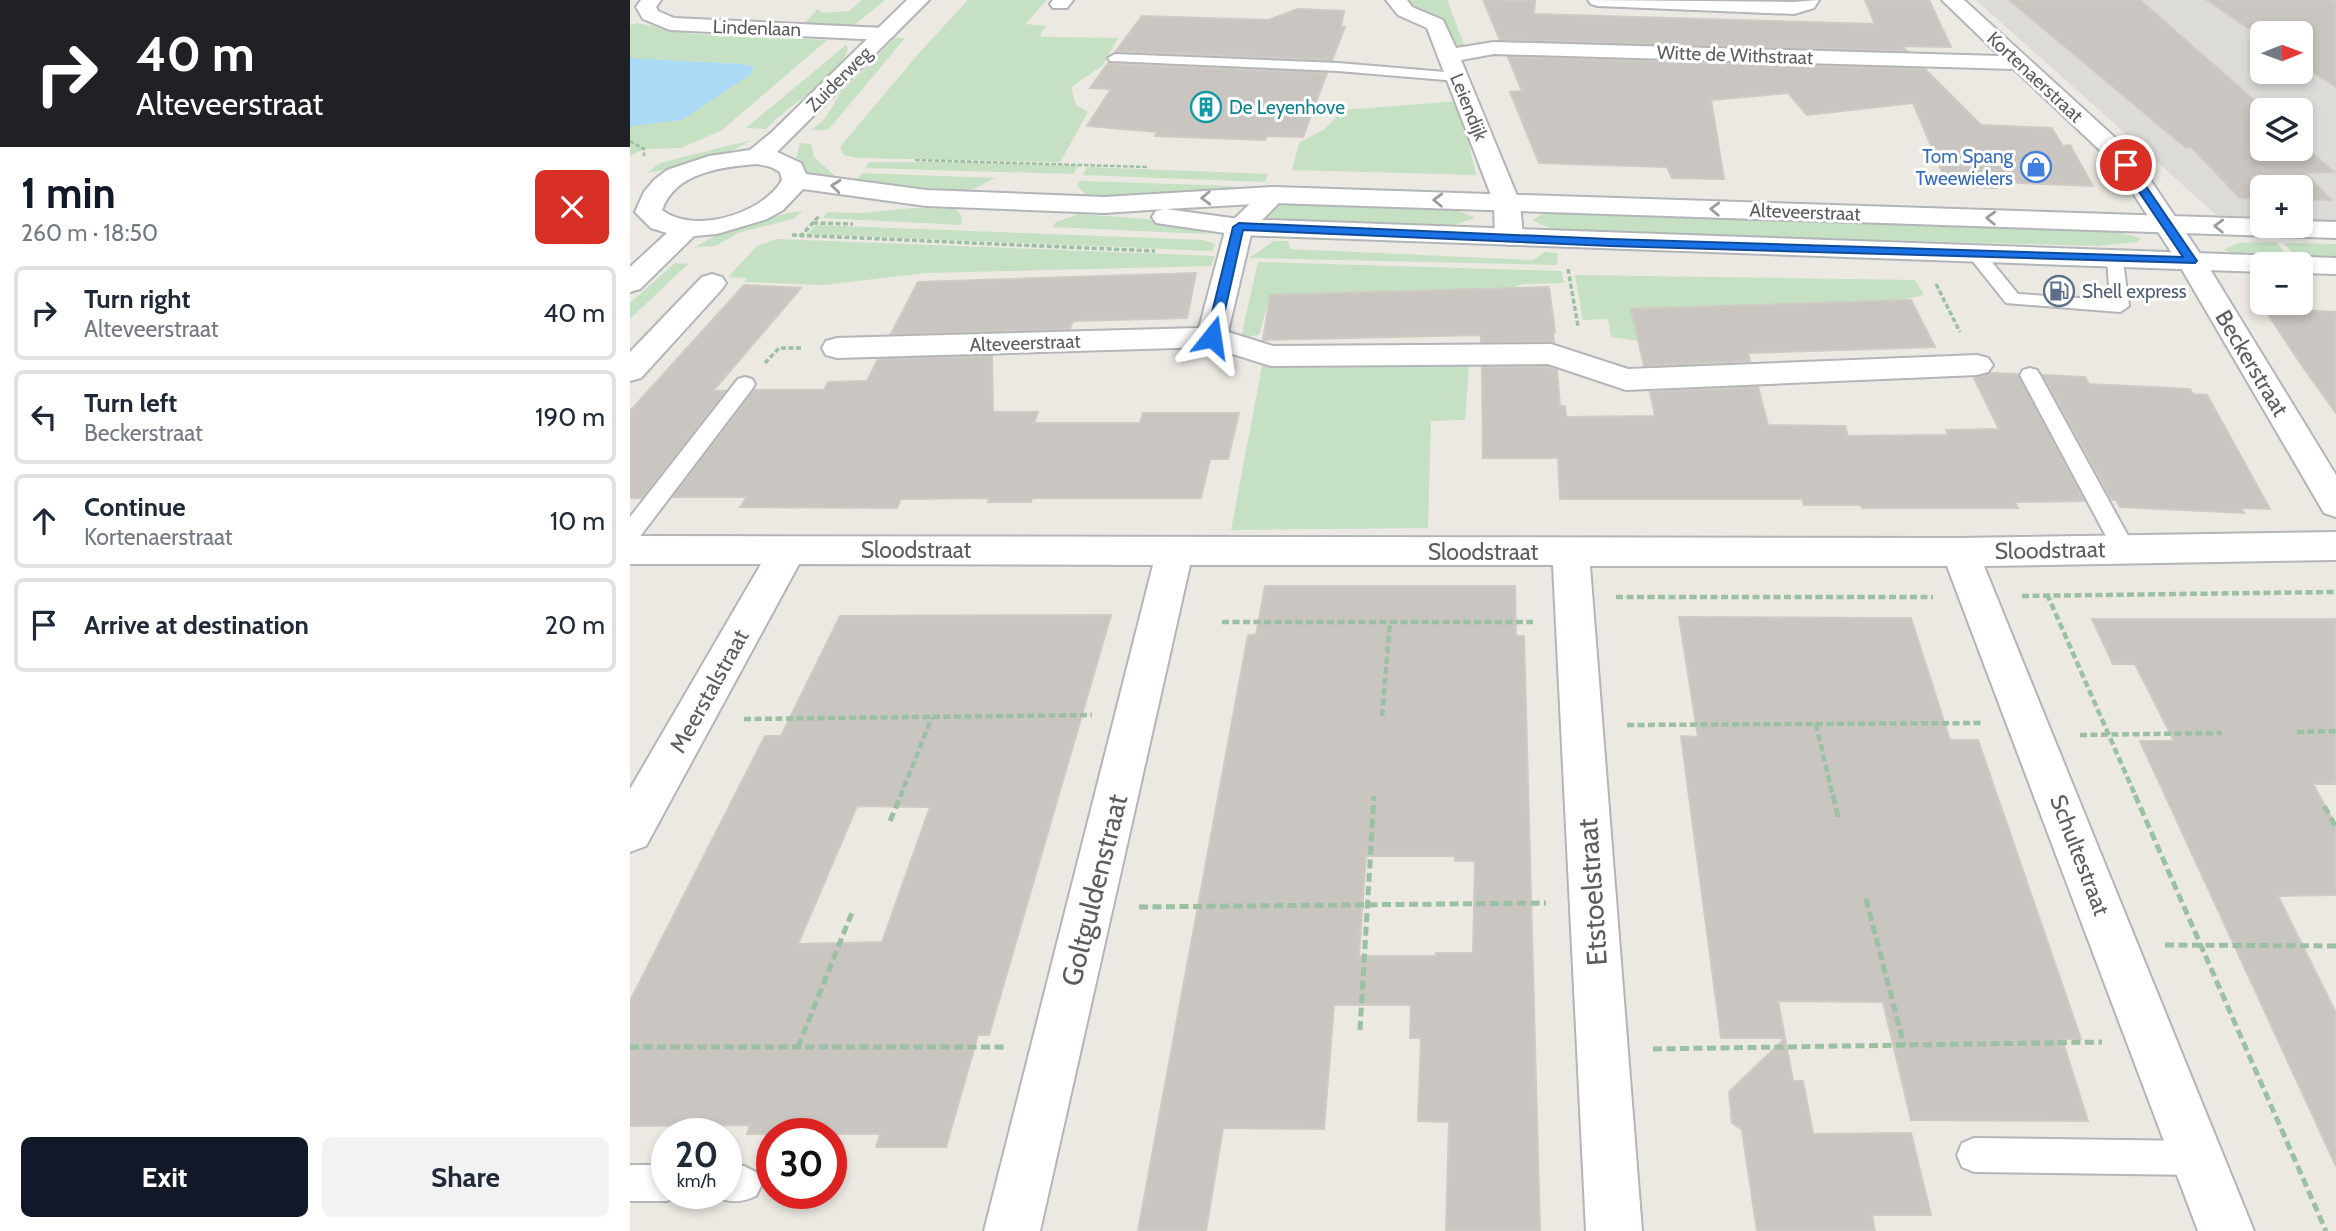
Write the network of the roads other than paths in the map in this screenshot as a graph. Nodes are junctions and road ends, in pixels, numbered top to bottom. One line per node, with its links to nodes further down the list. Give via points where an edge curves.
1 (919, 0): 7 (street, Zuiderweg)
2 (1396, 0): 10 (street, Leiendijk, via 1405,11 1436,24)
3 (1598, 0): 4 (street, via 1794,8)
4 (1809, 0)
5 (1952, 0): 9 (street, Kortenaerstraat)
6 (643, 11): 7 (street, Lindenlaan, via 670,24 690,26)
7 (884, 34): 11 (street, Zuiderweg)
8 (1115, 58): 10 (lane, via 1338,67)
9 (2021, 63): 10 (street, Witte de Withstraat, via 1494,48); 19 (street, Kortenaerstraat, via 2114,150)
10 (1453, 66): 16 (street, Leiendijk)
11 (757, 157): 12 (street, via 792,168); 13 (street, via 704,165 661,187)
12 (794, 180): 15 (street, Alteveerstraat, one-way to 12); 18 (street, via 786,195)
13 (639, 183): 21 (street, via 656,222)
14 (1274, 195): 16 (street, Alteveerstraat, one-way to 14); 17 (street, Alteveerstraat, one-way to 17); 20 (street)
15 (926, 198): 17 (street, Alteveerstraat); 18 (street, Alteveerstraat)
16 (1507, 203): 19 (street, Alteveerstraat, one-way to 16); 23 (street, Leiendijk)
17 (1104, 205): 20 (street, Alteveerstraat)
18 (766, 209): 21 (street, via 737,222)
19 (2165, 224): 22 (street, Alteveerstraat, one-way to 19); 26 (street, Beckerstraat)
20 (1239, 227): 23 (street, Alteveerstraat); 32 (street)
21 (686, 229): 30 (street)
22 (2336, 230)
23 (1509, 237): 24 (street, Alteveerstraat)
24 (1976, 254): 25 (street, Alteveerstraat); 25 (lane, via 2013,299 2120,306)
25 (2116, 258): 26 (street, Alteveerstraat)
26 (2191, 261): 27 (street, Alteveerstraat); 38 (street, Beckerstraat)
27 (2250, 263)
28 (2313, 265): 29 (street)
29 (2336, 266)
30 (630, 283)
31 (712, 283): 35 (street)
32 (1212, 337): 33 (street, Alteveerstraat); 34 (street, Alteveerstraat, via 1271,356 1551,354 1626,380)
33 (837, 348)
34 (1977, 365)
35 (630, 371)
36 (2030, 375): 42 (lane)
37 (745, 384): 39 (lane)
38 (2336, 504)
39 (630, 533)
40 (2336, 547): 42 (street, Sloodstraat)
41 (1175, 549): 44 (street, Sloodstraat); 45 (street, Sloodstraat); 52 (street, Goltguldenstraat)
42 (2124, 549): 46 (street, Sloodstraat)
43 (630, 550): 44 (street, Sloodstraat)
44 (788, 550): 47 (street, Meerstalstraat)
45 (1571, 552): 46 (street, Sloodstraat); 53 (street, Etstoelstraat)
46 (1960, 552): 49 (street, Schultestraat)
47 (630, 831)
48 (1974, 1154): 49 (lane)
49 (2198, 1158): 54 (street, Schultestraat)
50 (630, 1182): 51 (lane)
51 (651, 1183)
52 (1012, 1231)
53 (1614, 1231)
54 (2226, 1231)

